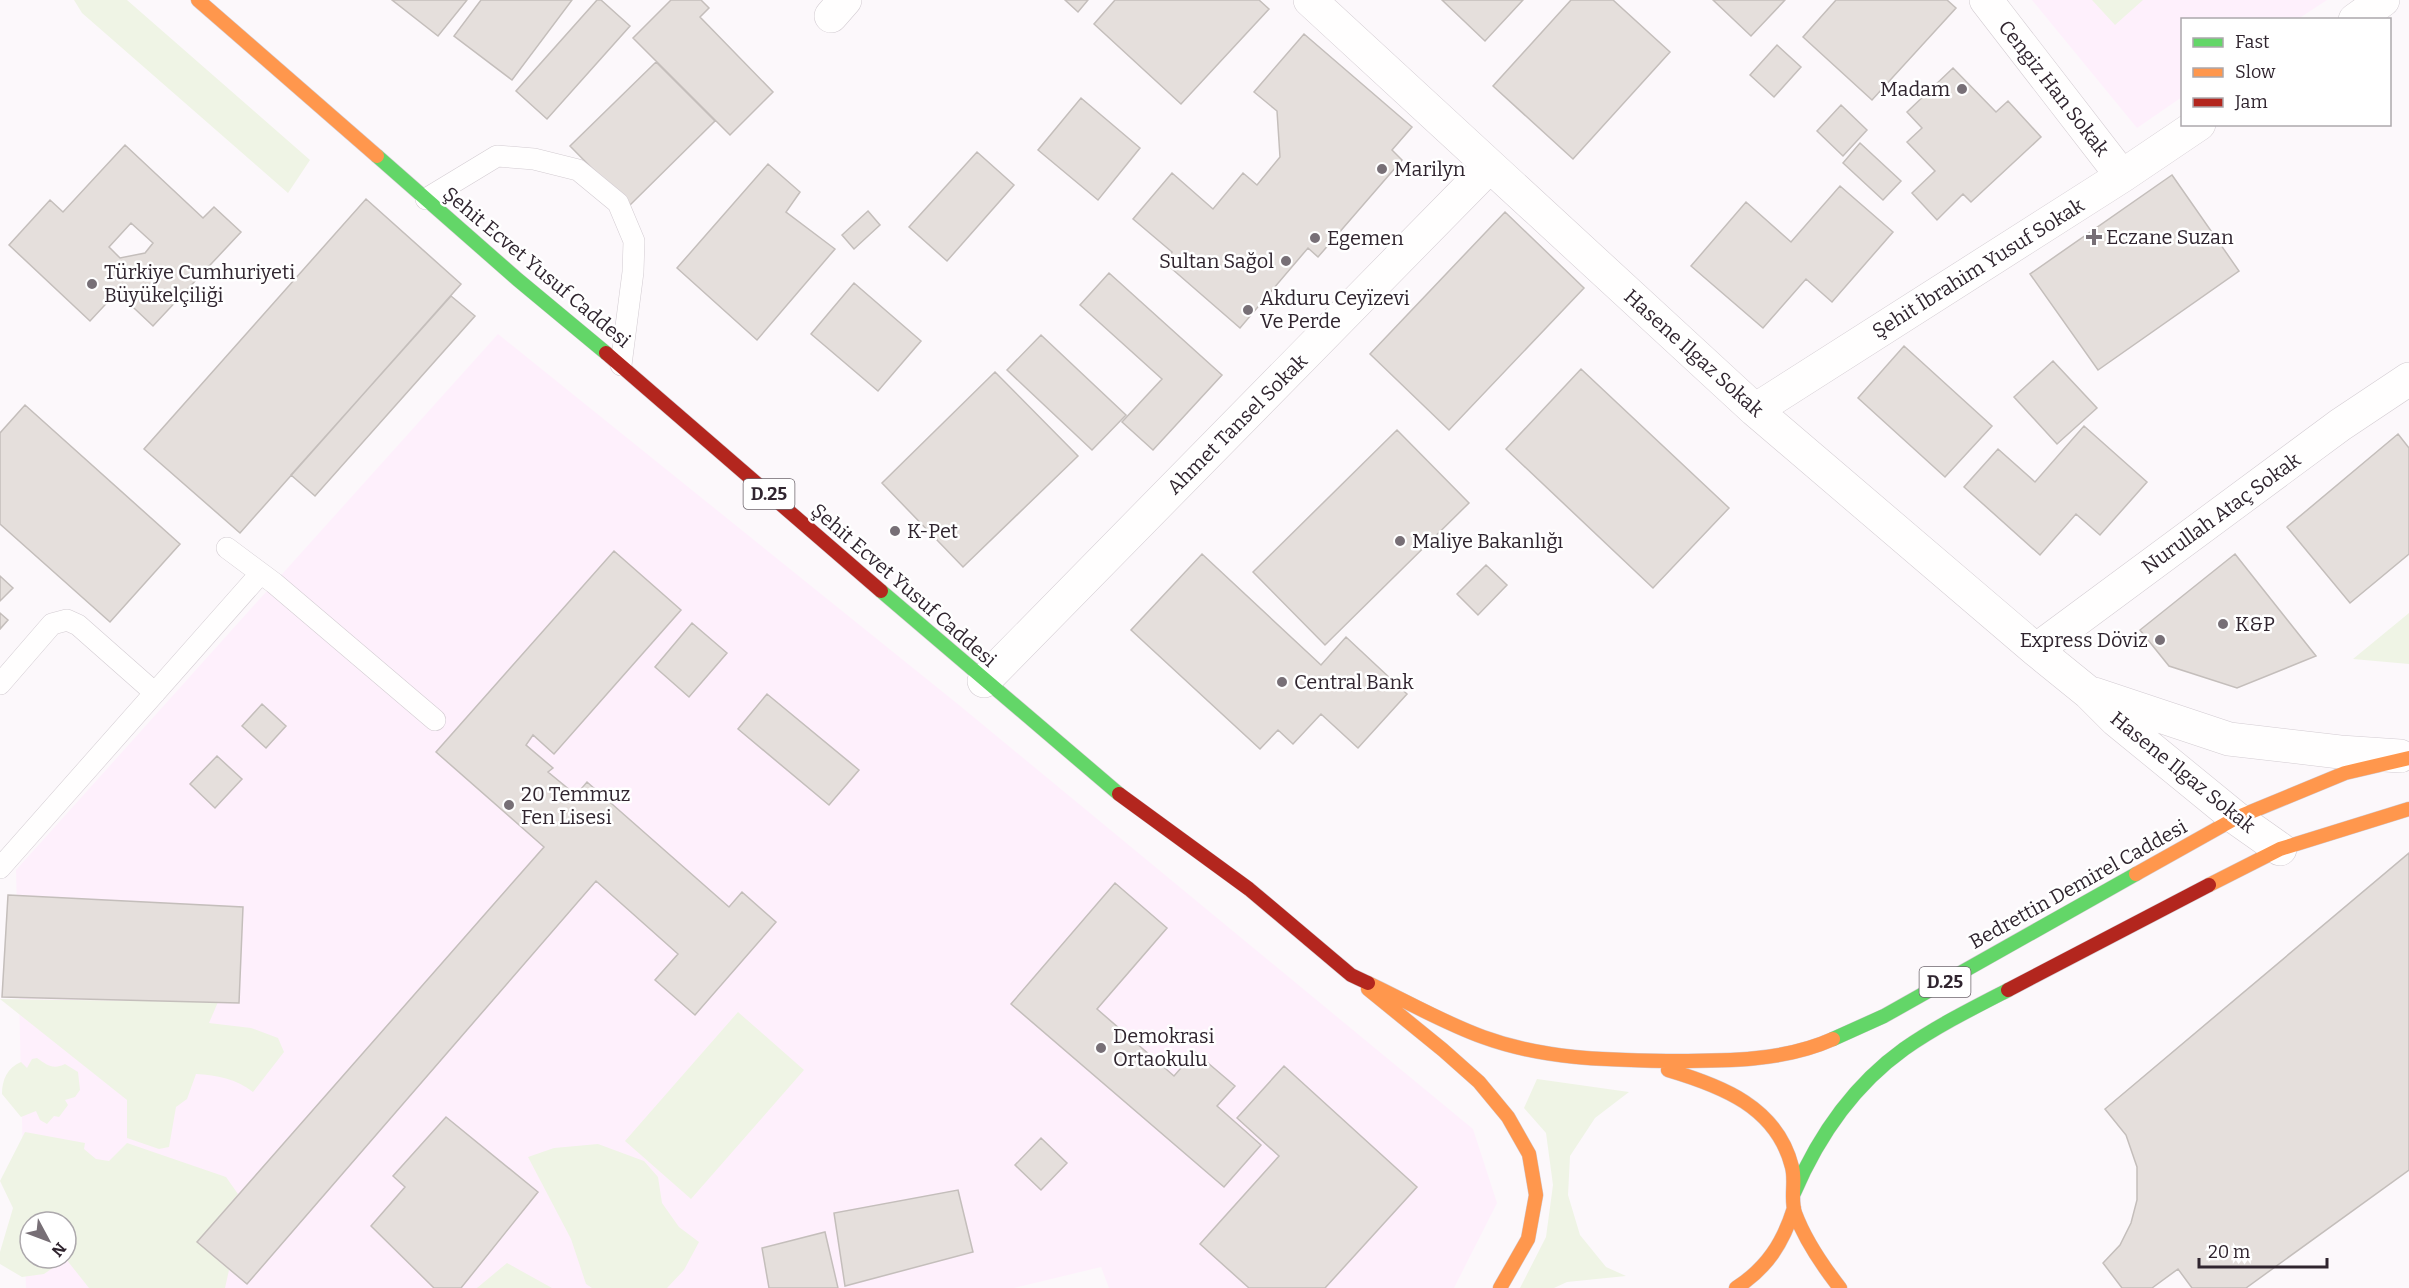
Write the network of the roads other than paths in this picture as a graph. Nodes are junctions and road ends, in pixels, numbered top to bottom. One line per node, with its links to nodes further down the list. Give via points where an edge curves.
1 (198, 0): 9 (main road, Şehit Ecvet Yusuf Caddesi / D.25)
2 (1310, 0): 7 (street, Hasene Ilgaz Sokak)
3 (1986, 0): 8 (street, Cengiz Han Sokak)
4 (2383, 0): 5 (street)
5 (2358, 18)
6 (2196, 126): 8 (street, Şehit İbrahim Yusuf Sokak)
7 (1490, 166): 12 (street, Hasene Ilgaz Sokak); 16 (street, Ahmet Tansel Sokak)
8 (2122, 177): 12 (street, Şehit İbrahim Yusuf Sokak)
9 (426, 199): 10 (main road, Şehit Ecvet Yusuf Caddesi / D.25); 10 (lane, via 497,156 534,159 578,170 618,203 634,241)
10 (621, 365): 16 (main road, Şehit Ecvet Yusuf Caddesi / D.25)
11 (2409, 379): 15 (street, Nurullah Ataç Sokak, via 2340,425)
12 (1755, 410): 15 (street, Hasene Ilgaz Sokak)
13 (227, 548): 14 (lane)
14 (260, 574): 18 (lane); 20 (lane)
15 (2036, 650): 19 (street, Hasene Ilgaz Sokak)
16 (984, 681): 26 (main road, Şehit Ecvet Yusuf Caddesi / D.25, via 1114,791 1249,889)
17 (0, 684): 18 (lane, via 52,624 67,620 78,625)
18 (155, 693): 25 (lane)
19 (2089, 693): 21 (street, Hasene Ilgaz Sokak, via 2229,739); 23 (street, Hasene Ilgaz Sokak, via 2116,720)
20 (435, 720)
21 (2409, 757): 23 (main road, Bedrettin Demirel Caddesi / D.25, via 2345,773)
22 (2409, 809): 24 (main road, D.25)
23 (2236, 818): 24 (street, Hasene Ilgaz Sokak); 27 (main road, Bedrettin Demirel Caddesi / D.25, via 1855,1031 1780,1055 1728,1061)
24 (2280, 849): 28 (main road, D.25, via 2109,935 1904,1049 1877,1071 1835,1117)
25 (0, 868)
26 (1351, 975): 27 (main road, D.25, via 1483,1037 1534,1052 1596,1060); 30 (main road, via 1480,1082 1514,1123 1527,1146 1536,1195 1533,1219 1514,1269)
27 (1629, 1059): 28 (main road, D.25, via 1735,1093 1755,1107 1773,1125 1785,1147)
28 (1794, 1193): 29 (main road, D.25)
29 (1794, 1208): 31 (main road, D.25, via 1778,1250 1765,1267); 32 (main road, via 1812,1250)
30 (1500, 1288)
31 (1737, 1288)
32 (1840, 1288)

